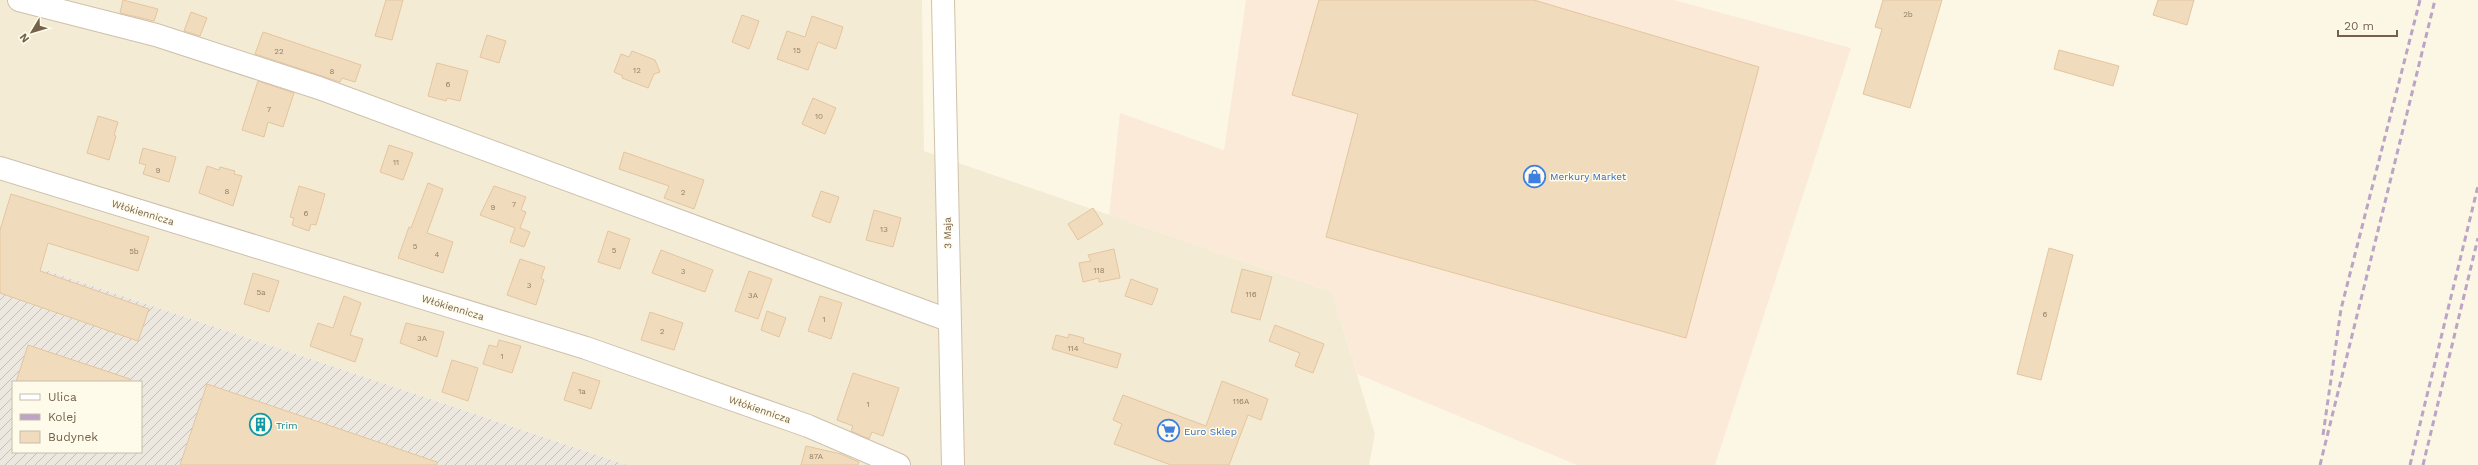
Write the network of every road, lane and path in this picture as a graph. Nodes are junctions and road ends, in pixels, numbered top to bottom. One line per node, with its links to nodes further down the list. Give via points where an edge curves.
1 (19, 0): 4 (street, via 156,35 319,88)
2 (943, 0): 4 (street, 3 Maja)
3 (0, 168): 5 (street, Włókiennicza, via 586,348 808,426)
4 (948, 320): 6 (street, 3 Maja)
5 (899, 465)
6 (953, 465)

